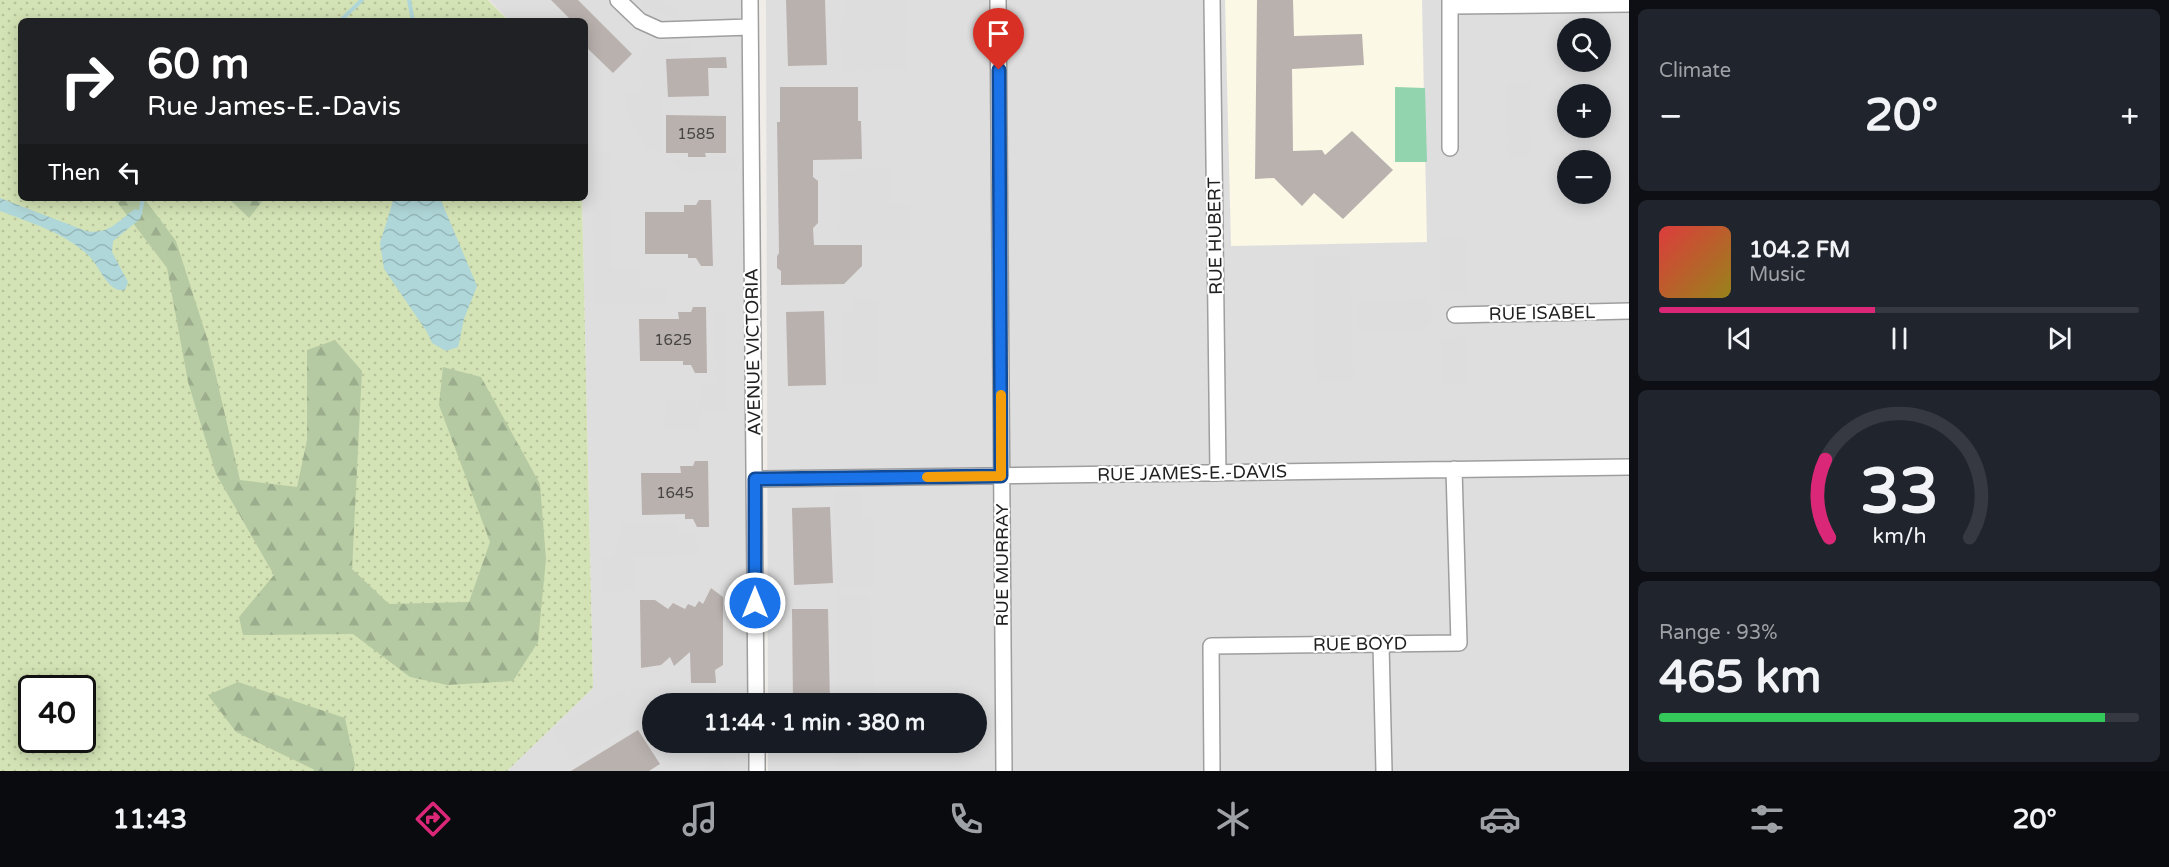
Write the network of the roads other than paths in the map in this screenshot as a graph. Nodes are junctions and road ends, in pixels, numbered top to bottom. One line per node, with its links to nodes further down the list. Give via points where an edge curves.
1 (618, 0): 7 (street, via 640,21 660,30)
2 (750, 0): 7 (street, AVENUE VICTORIA)
3 (998, 0): 14 (street, RUE MURRAY)
4 (1212, 0): 13 (street, RUE HUBERT)
5 (1450, 3): 6 (street); 8 (street)
6 (1629, 4)
7 (750, 27): 15 (street, AVENUE VICTORIA)
8 (1450, 148)
9 (1629, 311): 10 (street, RUE ISABEL)
10 (1455, 315)
11 (1629, 467): 12 (street, RUE JAMES-E.-DAVIS)
12 (1454, 469): 13 (street, RUE JAMES-E.-DAVIS); 16 (street, RUE BOYD, via 1459,643)
13 (1218, 472): 14 (street, RUE JAMES-E.-DAVIS)
14 (1001, 476): 15 (street, RUE JAMES-E.-DAVIS); 20 (street, RUE MURRAY)
15 (755, 479): 17 (street, AVENUE VICTORIA)
16 (1381, 644): 21 (street, RUE BOYD, via 1211,646); 22 (street)
17 (756, 693)
18 (757, 753): 19 (street)
19 (757, 771)
20 (1004, 771)
21 (1212, 771)
22 (1384, 771)

